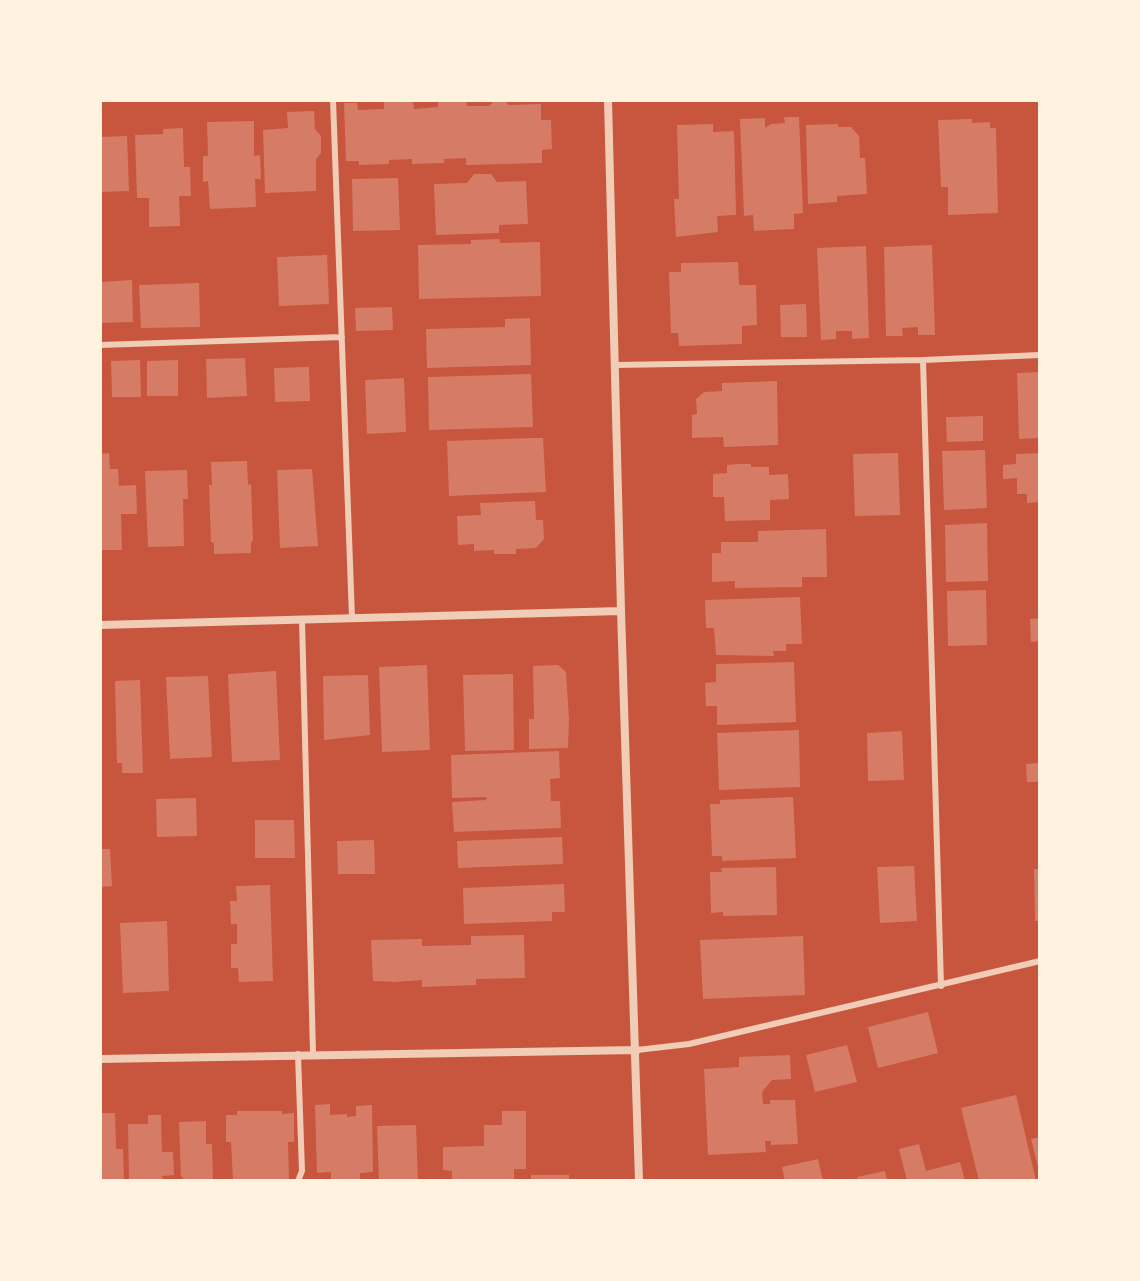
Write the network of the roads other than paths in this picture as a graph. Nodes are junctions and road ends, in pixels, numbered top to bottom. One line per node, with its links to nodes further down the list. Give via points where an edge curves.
1 (333, 100): 3 (lane)
2 (608, 100): 7 (street)
3 (342, 337): 4 (lane); 9 (lane)
4 (100, 345)
5 (1040, 355): 6 (lane)
6 (923, 360): 7 (lane); 13 (lane)
7 (615, 365): 8 (street)
8 (621, 611): 9 (street); 14 (street)
9 (352, 618): 10 (street)
10 (302, 620): 11 (street); 15 (lane)
11 (100, 625)
12 (1040, 961): 13 (lane)
13 (941, 986): 14 (lane, via 677,1047)
14 (637, 1050): 15 (street); 19 (street)
15 (313, 1053): 16 (street)
16 (298, 1054): 17 (street); 18 (lane)
17 (100, 1059)
18 (298, 1181)
19 (639, 1181)

